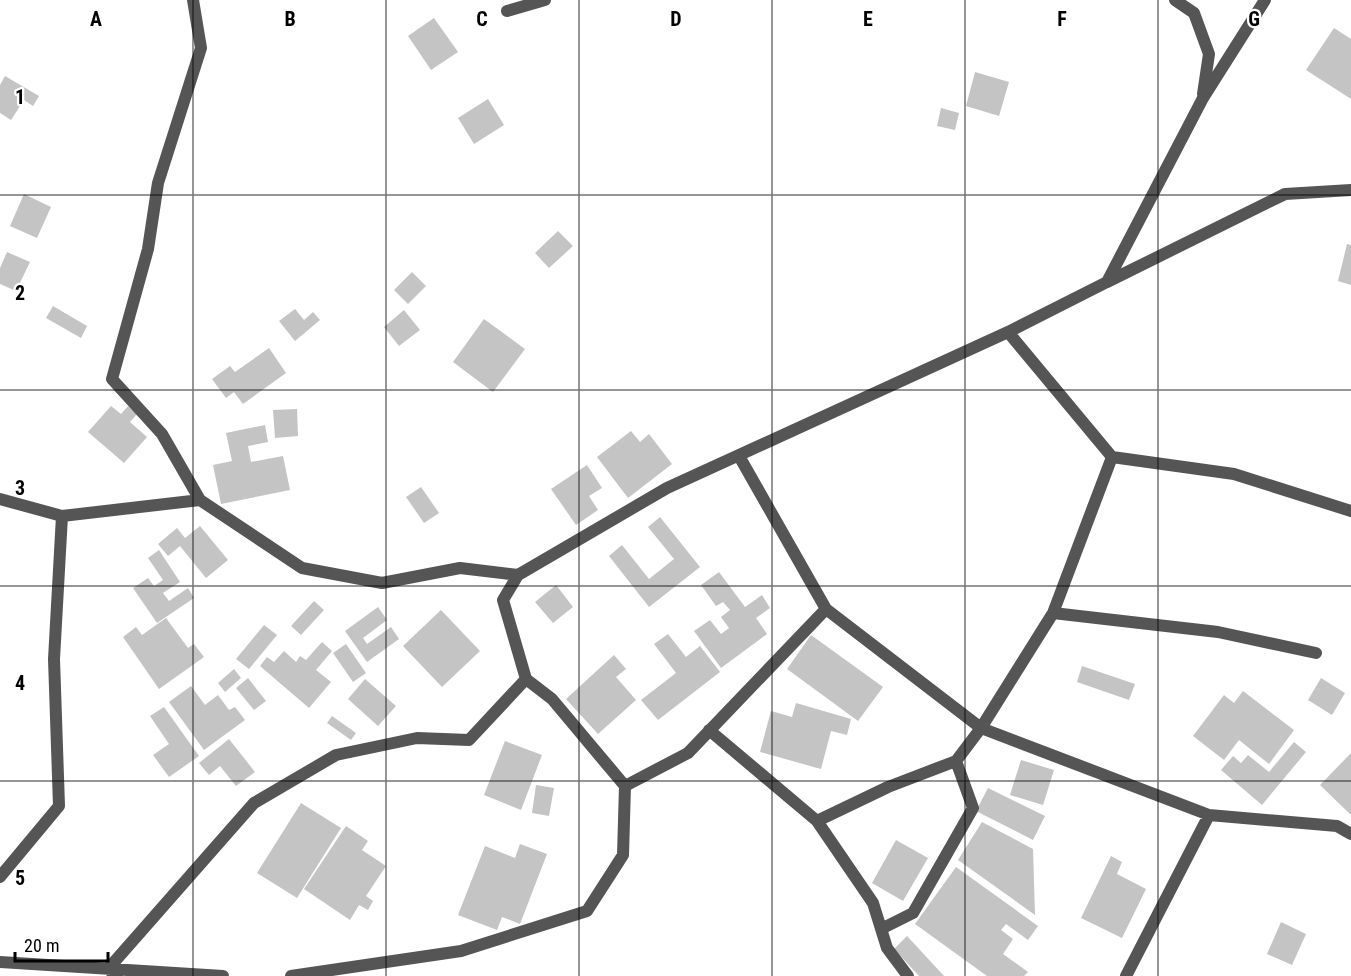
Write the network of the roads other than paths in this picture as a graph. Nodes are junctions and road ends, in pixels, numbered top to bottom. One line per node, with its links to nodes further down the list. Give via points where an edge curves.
1 (193, 0): 13 (street, via 201,48 158,183 148,249 112,379 162,434)
2 (545, 0): 5 (street)
3 (1174, 0): 6 (street, via 1194,12 1209,54)
4 (1265, 0): 6 (street)
5 (507, 11)
6 (1203, 98): 8 (street)
7 (1351, 190): 8 (street, via 1285,194)
8 (1107, 282): 9 (street)
9 (1008, 332): 10 (street); 11 (street)
10 (739, 456): 16 (street, via 667,488); 17 (street)
11 (1112, 457): 14 (street, via 1234,474); 18 (street)
12 (0, 499): 15 (street)
13 (200, 500): 15 (street); 16 (street, via 302,568 382,583 460,568)
14 (1351, 512)
15 (62, 516): 28 (street, via 54,659 59,806)
16 (518, 575): 20 (street, via 503,600)
17 (826, 609): 21 (street); 22 (street)
18 (1053, 613): 19 (street, via 1218,632); 21 (street)
19 (1316, 654)
20 (526, 680): 24 (street, via 552,699); 31 (street, via 469,740 417,738 336,755 254,803)
21 (981, 728): 23 (street); 25 (street)
22 (709, 730): 24 (street, via 688,753); 26 (street)
23 (956, 761): 26 (street); 29 (street, via 973,808 913,913)
24 (625, 786): 33 (street, via 624,855 587,911 461,951)
25 (1209, 815): 27 (street, via 1337,826); 35 (street)
26 (817, 821): 29 (street, via 873,903)
27 (1351, 834)
28 (0, 877)
29 (883, 928): 34 (street, via 887,948)
30 (0, 962): 31 (street)
31 (113, 973): 32 (street)
32 (223, 976)
33 (291, 976)
34 (908, 976)
35 (1126, 976)

